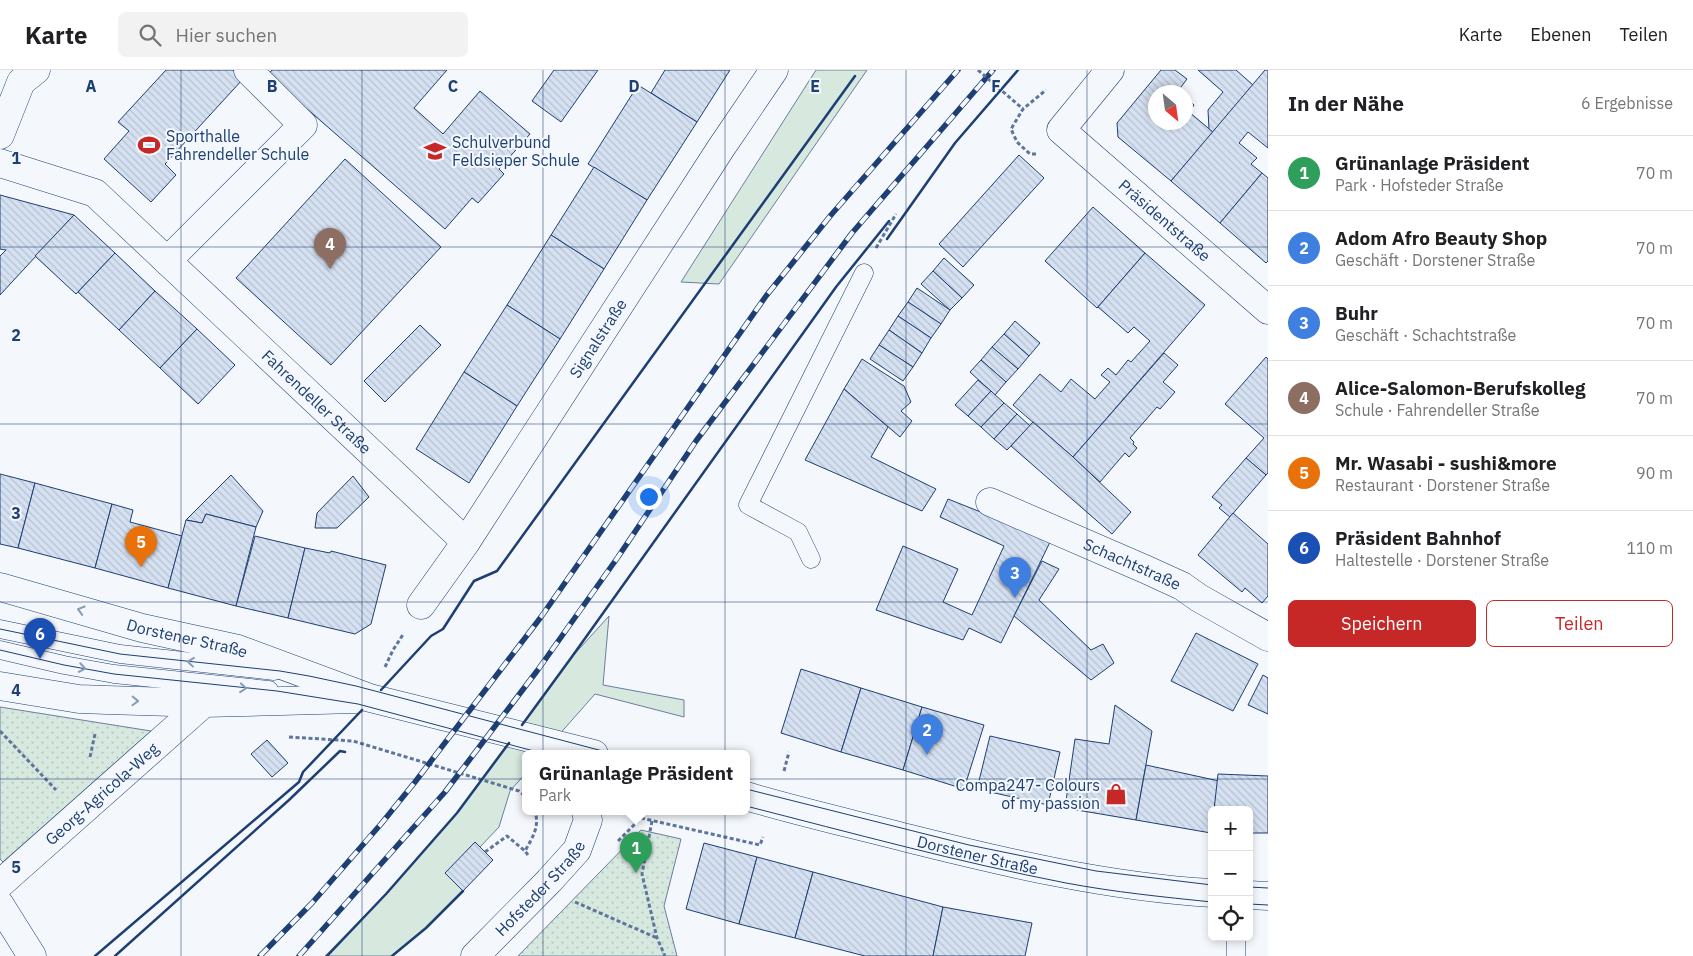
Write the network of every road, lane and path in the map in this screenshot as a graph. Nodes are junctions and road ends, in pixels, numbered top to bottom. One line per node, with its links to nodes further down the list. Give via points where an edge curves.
1 (36, 70): 6 (street, via 21,82)
2 (248, 70): 10 (street, via 303,125)
3 (774, 70): 14 (street, Signalstraße)
4 (978, 70): 7 (path, bridge, via 1023,110 1012,129 1017,142)
5 (1110, 70): 12 (street, Präsidentstraße, via 1061,130)
6 (0, 135)
7 (1030, 154)
8 (0, 163): 10 (street, Fahrendeller Straße, via 95,193)
9 (896, 214): 11 (path)
10 (168, 261): 14 (street, Fahrendeller Straße)
11 (864, 273): 15 (lane, via 748,505 798,532)
12 (1268, 310)
13 (990, 502): 19 (street, Schachtstraße, via 1182,586)
14 (466, 542): 17 (street, Signalstraße)
15 (811, 559)
16 (0, 587): 21 (street, Dorstener Straße, one-way to 16, via 238,649 142,628)
17 (421, 605): 23 (path, via 393,650)
18 (0, 629): 21 (lane, one-way to 18, via 120,654)
19 (1268, 637)
20 (0, 650): 24 (lane, one-way to 24, via 114,674)
21 (309, 676): 23 (street, Dorstener Straße)
22 (0, 686): 25 (street, Dorstener Straße, one-way to 25, via 79,699)
23 (370, 698): 24 (street, Dorstener Straße); 28 (street, Dorstener Straße)
24 (332, 700): 25 (street, Dorstener Straße)
25 (204, 703): 31 (street, Georg-Agricola-Weg)
26 (0, 731): 31 (path)
27 (284, 737): 29 (path, via 353,741)
28 (565, 750)
29 (522, 793)
30 (750, 797): 41 (street, Dorstener Straße, via 1058,874)
31 (80, 813): 40 (street, Georg-Agricola-Weg)
32 (536, 815): 38 (path, via 536,832)
33 (587, 815): 39 (street, Hofsteder Straße, via 578,850)
34 (652, 821): 35 (path, via 641,818); 36 (path); 46 (path, via 642,874)
35 (615, 844)
36 (760, 845)
37 (485, 852): 38 (path, via 507,836)
38 (525, 852): 39 (path)
39 (549, 881): 49 (street, Hofsteder Straße)
40 (0, 884)
41 (1208, 893)
42 (1253, 895): 43 (street)
43 (1268, 896)
44 (0, 905): 48 (street)
45 (586, 908): 46 (path)
46 (657, 938): 50 (path)
47 (1236, 941): 51 (lane)
48 (32, 956)
49 (475, 956)
50 (665, 956)
51 (1236, 956)

